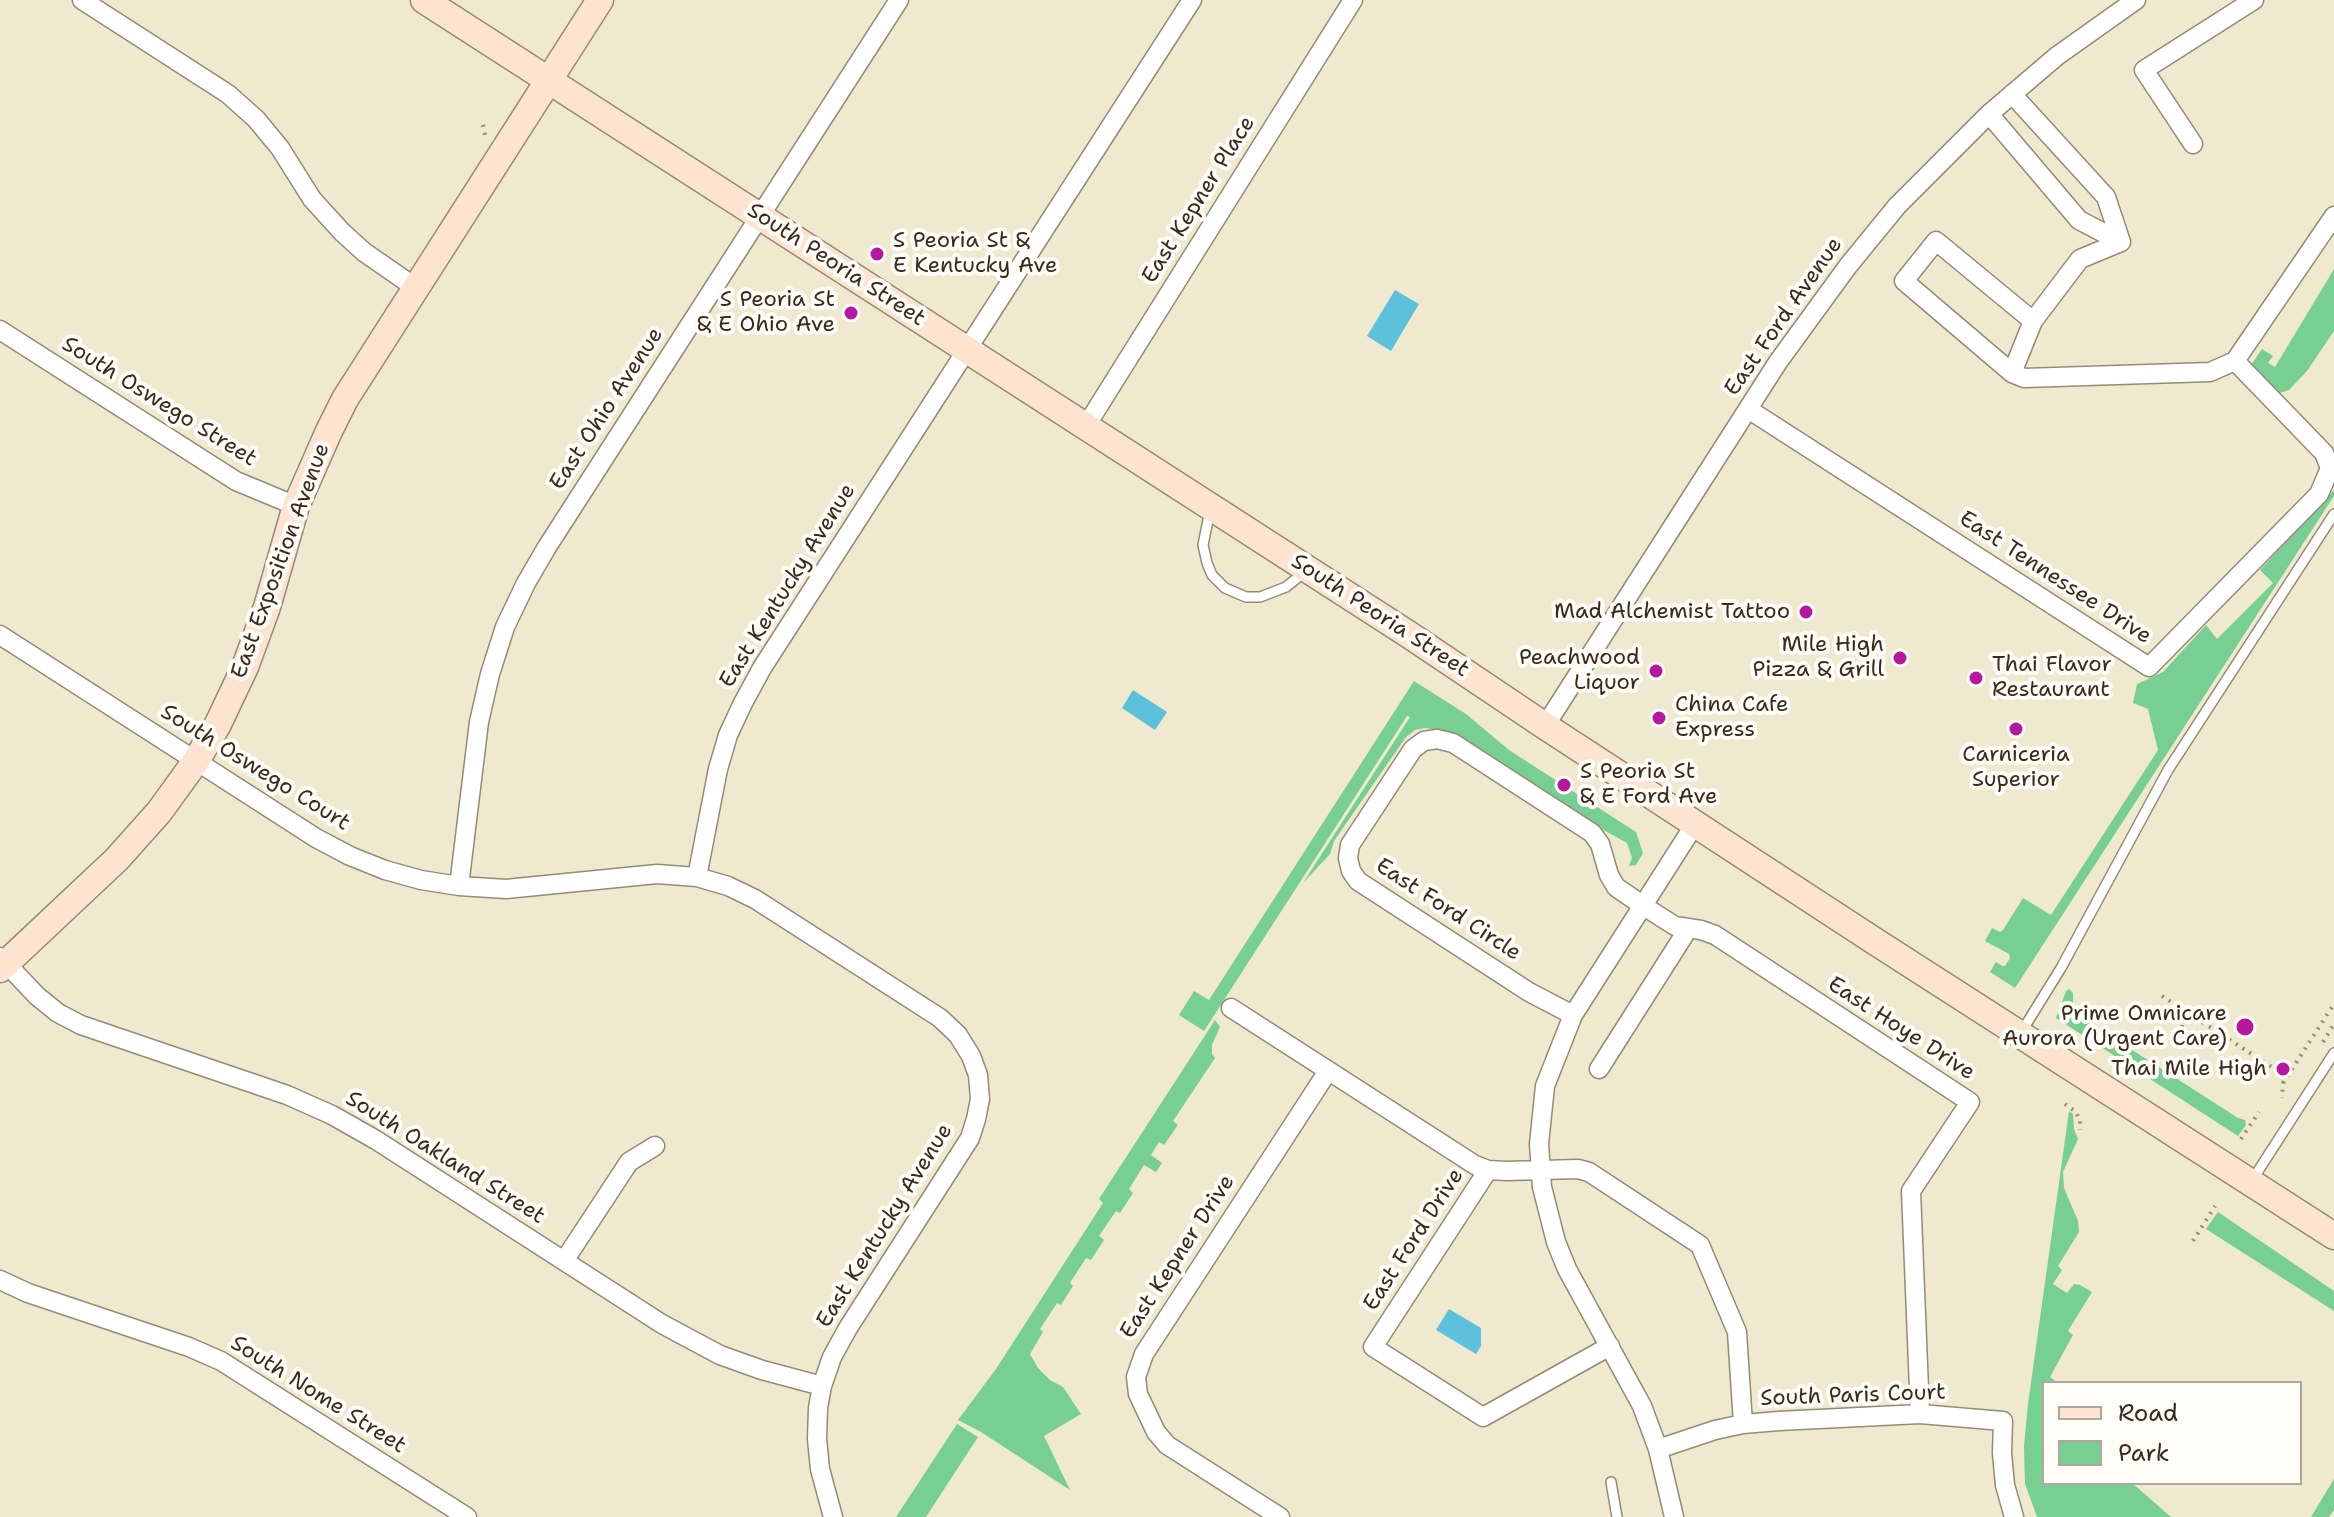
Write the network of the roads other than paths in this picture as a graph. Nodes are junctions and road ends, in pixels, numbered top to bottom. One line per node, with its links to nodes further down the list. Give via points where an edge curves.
1 (82, 0): 16 (street, via 228,94 280,148 312,199 342,232)
2 (424, 0): 9 (main road, South Peoria Street)
3 (600, 0): 9 (main road, East Exposition Avenue)
4 (899, 0): 13 (street, East Ohio Avenue)
5 (1192, 0): 19 (street, East Kentucky Avenue)
6 (1353, 0): 23 (street, East Kepner Place)
7 (2136, 0): 10 (street, East Ford Avenue)
8 (2254, 0): 12 (street, via 2144,70)
9 (549, 81): 13 (main road, South Peoria Street); 16 (main road, East Exposition Avenue)
10 (2012, 94): 11 (street, East Ford Avenue); 15 (street, via 2106,197)
11 (1989, 114): 15 (street, via 2079,220); 22 (street, East Ford Avenue, via 1897,206 1815,308)
12 (2193, 144)
13 (760, 216): 19 (main road, South Peoria Street); 33 (street, East Ohio Avenue, via 547,547 505,627 479,722)
14 (2334, 216): 20 (street)
15 (2121, 242): 17 (street, via 2080,259)
16 (416, 288): 24 (main road, East Exposition Avenue, via 345,399)
17 (2033, 321): 21 (street); 21 (street, via 1936,241 1904,281)
18 (0, 330): 24 (street, South Oswego Street, via 236,481)
19 (967, 349): 23 (main road, South Peoria Street); 32 (street, East Kentucky Avenue, via 743,703 718,769)
20 (2235, 361): 21 (street, via 2210,372 2024,378); 22 (street, East Tennessee Drive, via 2324,453 2330,468 2319,494 2149,667)
21 (2012, 373)
22 (1748, 409): 29 (street, East Ford Avenue)
23 (1086, 426): 25 (main road, South Peoria Street)
24 (296, 506): 30 (main road, East Exposition Avenue, via 245,667)
25 (1210, 506): 27 (main road, South Peoria Street); 27 (lane, via 1203,545 1212,575 1225,588 1260,597 1286,587)
26 (2334, 514): 39 (lane, via 2168,770)
27 (1308, 569): 29 (main road, South Peoria Street)
28 (0, 635): 30 (street, South Oswego Court)
29 (1545, 726): 31 (main road, South Peoria Street)
30 (196, 761): 33 (street, South Oswego Court, via 350,856 421,880); 36 (main road, East Exposition Avenue, via 117,859)
31 (1695, 824): 34 (street); 39 (main road, South Peoria Street)
32 (697, 877): 33 (street, South Oswego Court, via 657,874 506,889); 51 (street, East Kentucky Avenue, via 755,899 940,1018 958,1035 978,1075 980,1099 970,1138 848,1328)
33 (459, 886)
34 (1642, 905): 35 (street, East Hoye Drive); 38 (street); 38 (street, East Ford Circle, via 1616,887 1592,833 1448,740 1424,741 1413,749 1350,845 1348,858 1358,881)
35 (1688, 929): 41 (street); 52 (street, East Hoye Drive, via 1715,935 1970,1102 1911,1191)
36 (2, 963): 48 (street, South Oakland Street, via 58,1013 81,1025 332,1115)
37 (1231, 1008): 42 (street)
38 (1573, 1015): 45 (street, via 1545,1086)
39 (2020, 1033): 46 (main road, South Peoria Street)
40 (2334, 1053): 46 (lane)
41 (1599, 1069)
42 (1328, 1071): 44 (street); 58 (street, East Kepner Drive, via 1144,1354 1136,1377 1138,1394 1167,1445)
43 (655, 1146): 48 (street, via 629,1162)
44 (1488, 1170): 45 (street); 50 (street, East Ford Drive, via 1373,1347 1483,1417)
45 (1540, 1170): 50 (street, via 1556,1242); 53 (street, via 1589,1172 1700,1245 1737,1332)
46 (2251, 1182): 47 (main road, South Peoria Street)
47 (2334, 1236)
48 (564, 1261): 51 (street, South Oakland Street, via 701,1345 762,1370)
49 (0, 1280): 56 (street, South Nome Street, via 221,1361)
50 (1610, 1346): 54 (street)
51 (822, 1386): 57 (street, East Kentucky Avenue, via 817,1439)
52 (1920, 1414): 53 (street, South Paris Court); 61 (street, South Paris Court, via 2003,1421 2005,1485)
53 (1743, 1424): 54 (street, South Paris Court)
54 (1658, 1449): 60 (street)
55 (1611, 1482): 59 (lane)
56 (467, 1517)
57 (833, 1517)
58 (1280, 1517)
59 (1617, 1517)
60 (1674, 1517)
61 (2014, 1517)

